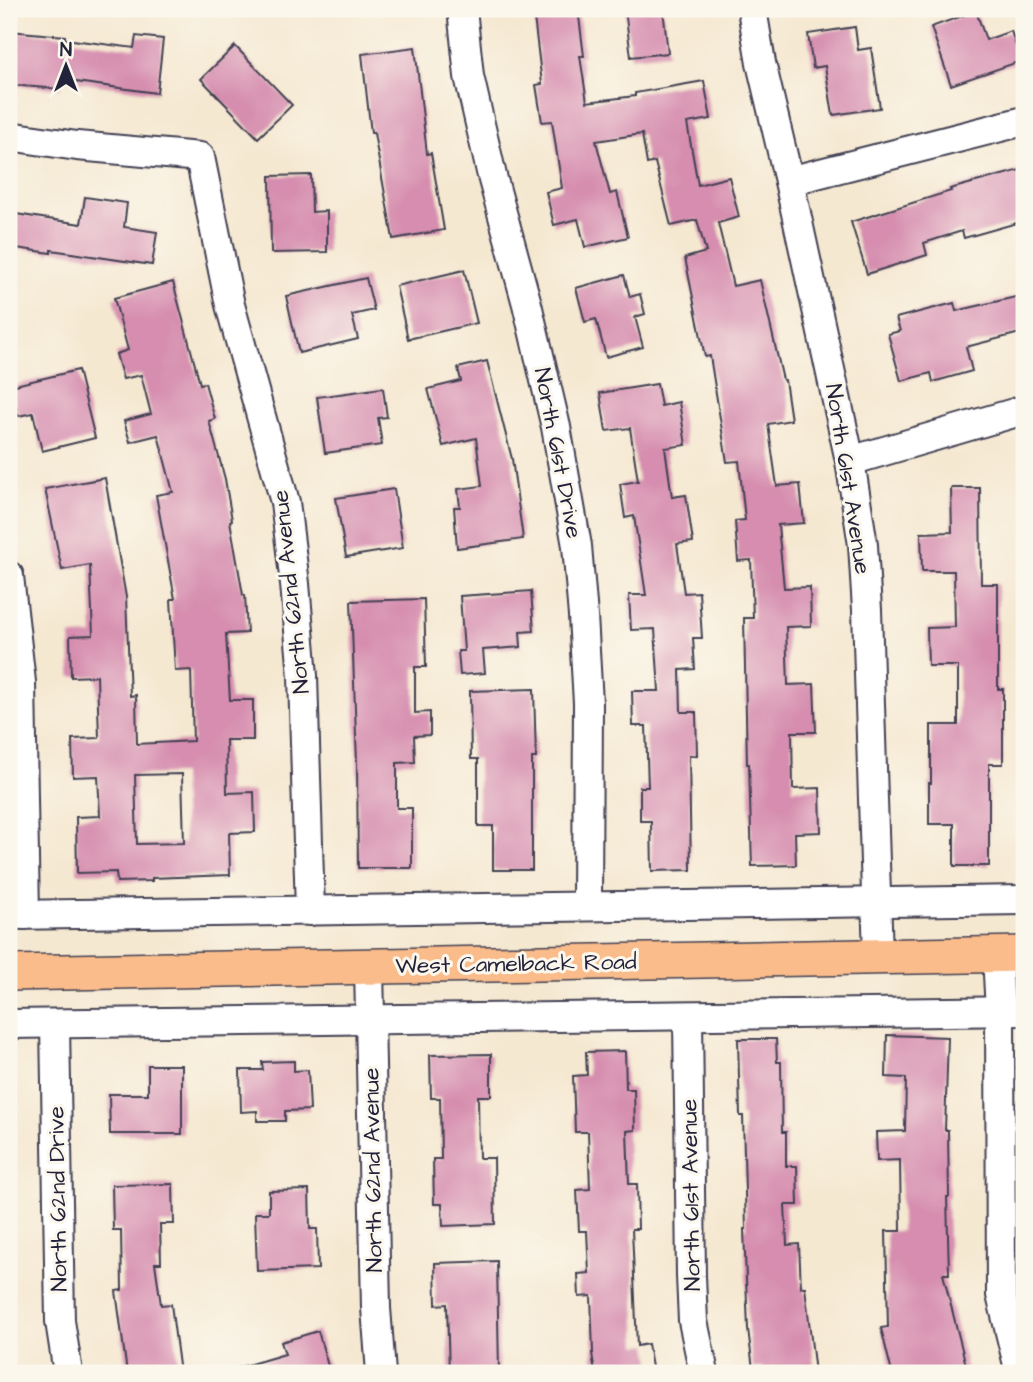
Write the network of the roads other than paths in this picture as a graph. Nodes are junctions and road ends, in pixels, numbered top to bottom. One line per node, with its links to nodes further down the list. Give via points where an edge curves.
1 (462, 9): 11 (street, North 61st Drive, via 469,76 556,427 577,546 587,704)
2 (752, 9): 5 (street, North 61st Avenue)
3 (1024, 121): 5 (street)
4 (9, 136): 12 (street, North 62nd Avenue, via 200,157 230,305 285,502 303,676)
5 (789, 181): 7 (street, North 61st Avenue)
6 (1024, 410): 7 (street)
7 (850, 461): 10 (street, North 61st Avenue, via 867,610)
8 (9, 576): 13 (street, via 20,682)
9 (1024, 900): 10 (street)
10 (877, 902): 11 (street); 15 (street, North 61st Avenue)
11 (587, 906): 12 (street)
12 (310, 911): 13 (street)
13 (17, 915)
14 (1011, 955): 15 (main road, West Camelback Road); 18 (street)
15 (878, 957): 16 (main road, West Camelback Road)
16 (369, 967): 17 (main road, West Camelback Road); 20 (street, North 62nd Avenue)
17 (9, 973)
18 (1012, 1012): 19 (street); 26 (street, via 1001,1295)
19 (688, 1016): 20 (street); 25 (street, North 61st Avenue, via 691,1276)
20 (369, 1020): 22 (street); 24 (street, North 62nd Avenue)
21 (9, 1024): 22 (street)
22 (55, 1024): 23 (street, North 62nd Drive, via 60,1321)
23 (68, 1373)
24 (381, 1373)
25 (704, 1373)
26 (1020, 1373)

